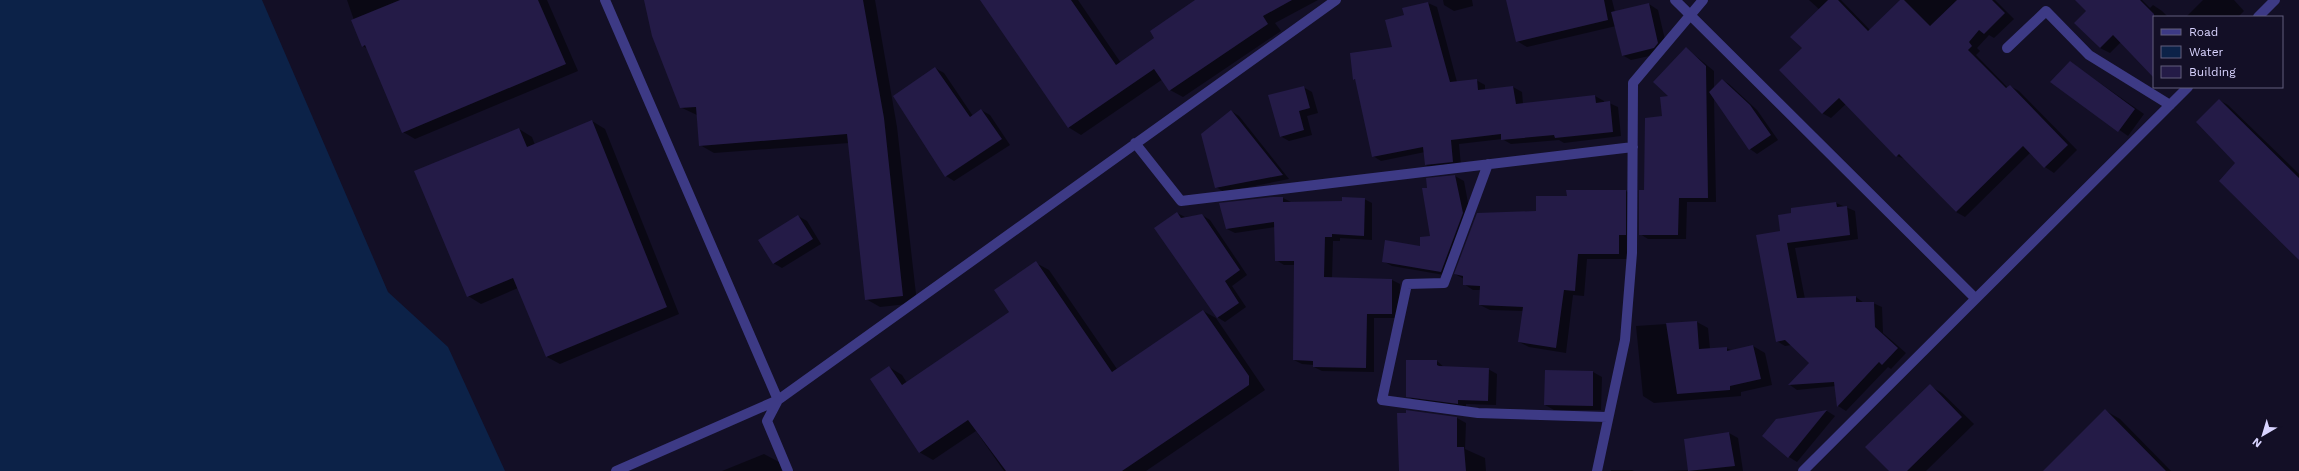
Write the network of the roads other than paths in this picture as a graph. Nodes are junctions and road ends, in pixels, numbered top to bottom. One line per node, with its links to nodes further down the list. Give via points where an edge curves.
1 (605, 0): 15 (street)
2 (1336, 0): 11 (street)
3 (1675, 0): 6 (street)
4 (1703, 0): 6 (street)
5 (2275, 0): 7 (street)
6 (1691, 16): 12 (street, via 1634,83); 14 (street)
7 (2259, 16)
8 (2007, 48): 10 (street, via 2046,11 2089,56)
9 (2187, 88): 10 (street)
10 (2170, 105): 14 (street)
11 (1135, 144): 13 (street, via 1181,202); 15 (street)
12 (1633, 147): 13 (street); 16 (street, via 1632,253 1625,340)
13 (1488, 164): 16 (street, via 1444,283 1407,284 1382,400 1478,413)
14 (1975, 298): 20 (street)
15 (778, 400): 17 (street); 18 (street, via 767,421)
16 (1607, 417): 19 (street)
17 (616, 471)
18 (788, 471)
19 (1597, 471)
20 (1804, 471)

